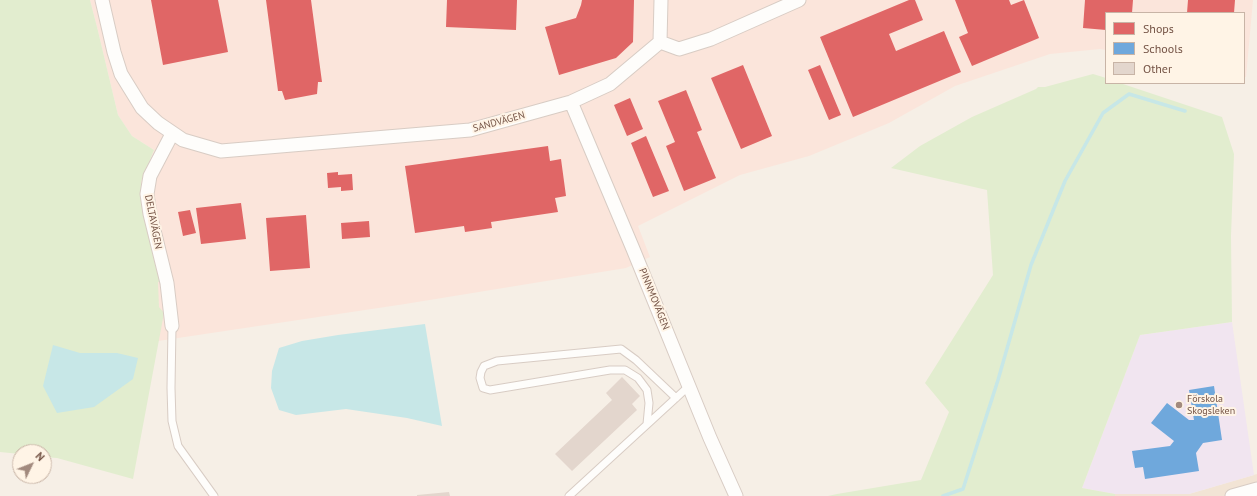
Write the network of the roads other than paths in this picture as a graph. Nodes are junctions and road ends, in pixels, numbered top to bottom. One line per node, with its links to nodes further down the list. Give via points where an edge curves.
1 (102, 0): 6 (street, via 121,74 142,108)
2 (661, 0): 4 (street)
3 (799, 0): 4 (street, via 711,39 679,49)
4 (660, 42): 5 (street, SANDVÄGEN, via 610,84)
5 (570, 102): 6 (street, SANDVÄGEN, via 470,130 221,151 183,140); 8 (street, PINNMOVÄGEN)
6 (172, 134): 7 (street, DELTAVÄGEN, via 150,176 146,194 167,283)
7 (172, 326): 12 (lane, via 172,421 178,446)
8 (689, 386): 9 (lane); 14 (street, PINNMOVÄGEN)
9 (676, 398): 10 (lane); 10 (lane, via 621,349 497,361 484,366 481,372 483,388 490,390 610,370 625,370 638,378 647,390)
10 (647, 424): 13 (lane)
11 (1257, 489): 15 (street)
12 (214, 496)
13 (569, 496)
14 (736, 496)
15 (1232, 496)

